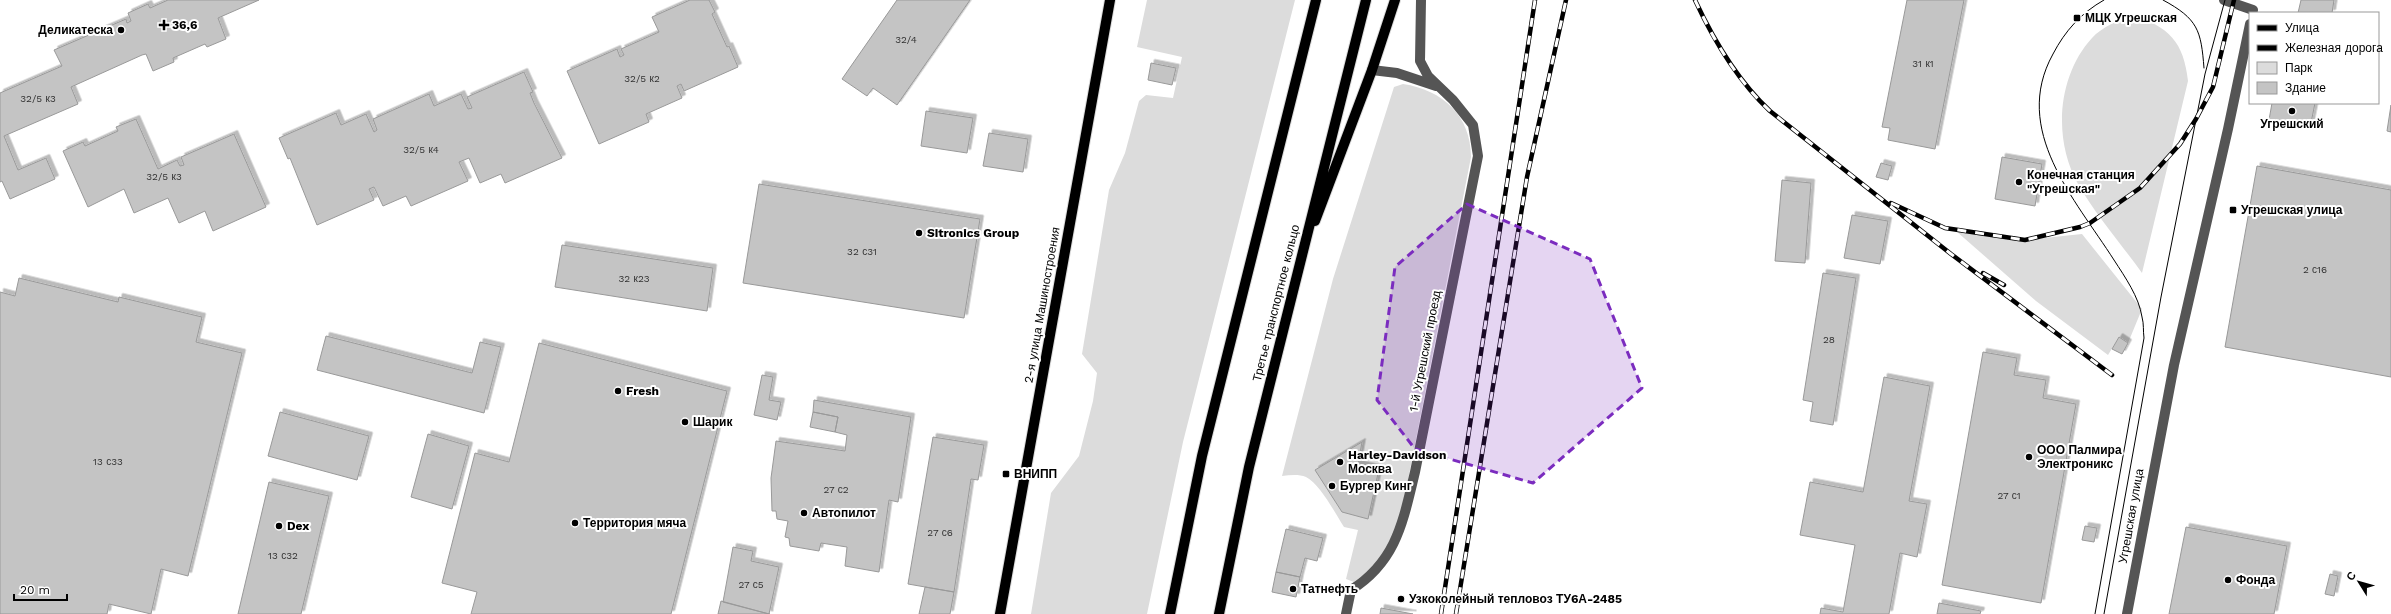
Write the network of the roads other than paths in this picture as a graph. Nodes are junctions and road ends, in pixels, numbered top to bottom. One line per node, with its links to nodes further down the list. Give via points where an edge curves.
1 (1110, 0): 12 (main road, 2-я улица Машиностроения)
2 (1316, 0): 13 (main road, via 1202,456)
3 (1366, 0): 11 (main road, Третье транспортное кольцо)
4 (1395, 0): 9 (main road)
5 (1421, 0): 10 (street, 1-й Угрешский проезд, via 1420,61)
6 (2224, 0): 7 (street)
7 (2254, 8)
8 (2249, 29): 16 (street, Угрешская улица, via 2174,365)
9 (1372, 70): 10 (street, 1-й Угрешский проезд, via 1397,74); 11 (main road)
10 (1438, 87): 15 (street, 1-й Угрешский проезд, via 1453,100 1473,125 1478,156 1415,472 1398,539 1389,554 1364,582 1351,590)
11 (1297, 270): 14 (main road, Третье транспортное кольцо, via 1249,467)
12 (1000, 614)
13 (1170, 614)
14 (1219, 614)
15 (1346, 614)
16 (2127, 614)

